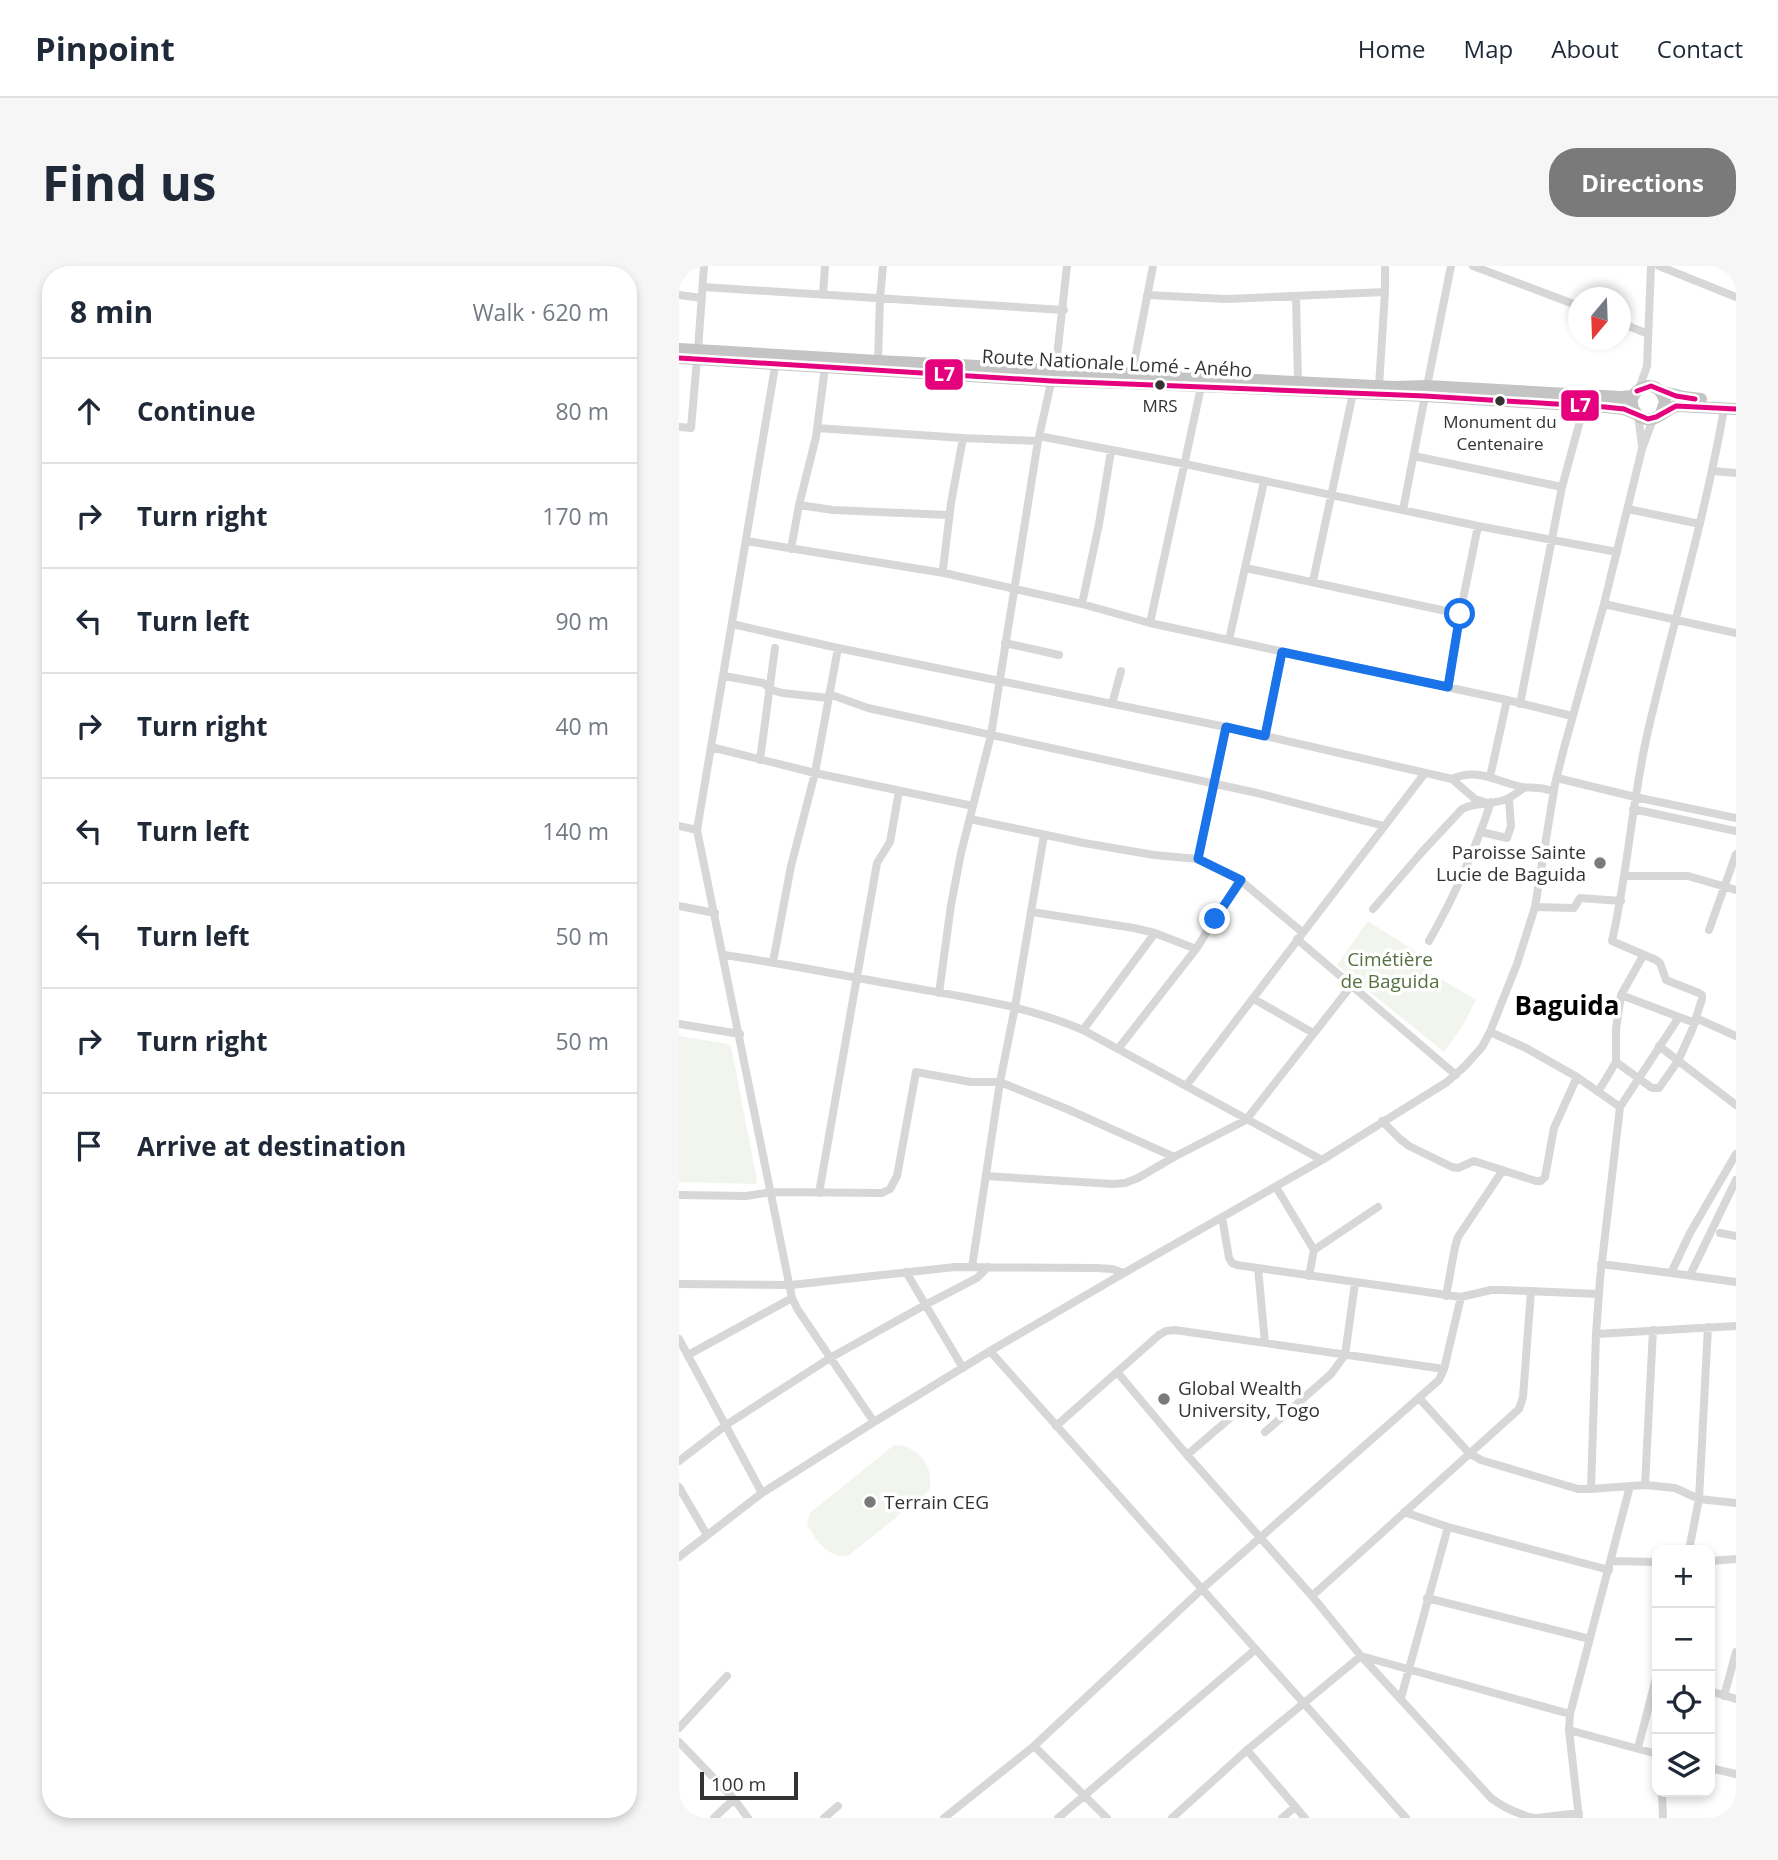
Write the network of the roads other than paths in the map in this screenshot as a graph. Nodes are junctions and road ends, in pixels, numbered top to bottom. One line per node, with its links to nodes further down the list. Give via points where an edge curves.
1 (704, 266): 11 (street)
2 (825, 266): 14 (street)
3 (883, 266): 19 (street)
4 (1067, 266): 21 (street)
5 (1153, 266): 15 (street)
6 (1385, 266): 12 (street)
7 (1451, 266): 37 (street)
8 (1473, 266): 20 (street)
9 (1651, 266): 23 (street)
10 (1659, 266): 17 (street)
11 (703, 287): 14 (street); 18 (street)
12 (1385, 292): 16 (street); 34 (street)
13 (679, 295): 18 (street)
14 (823, 295): 19 (street)
15 (1147, 295): 16 (street); 31 (street)
16 (1296, 296): 33 (street)
17 (1736, 297)
18 (702, 298): 25 (street)
19 (880, 298): 21 (street); 28 (street)
20 (1568, 302)
21 (1064, 310): 32 (street)
22 (1631, 327): 23 (street)
23 (1648, 334): 29 (street)
24 (679, 349): 25 (highway, Route Nationale Lomé - Aného)
25 (698, 355): 26 (highway, Route Nationale Lomé - Aného); 27 (highway, Route Nationale Lomé - Aného); 45 (street, via 691,428)
26 (679, 358)
27 (776, 359): 28 (highway, Route Nationale Lomé - Aného); 30 (highway, Route Nationale Lomé - Aného); 65 (street)
28 (878, 361): 32 (highway, Route Nationale Lomé - Aného)
29 (1647, 366): 36 (street); 38 (street)
30 (825, 367): 32 (highway, Route Nationale Lomé - Aného); 46 (street)
31 (1132, 374): 32 (highway, Route Nationale Lomé - Aného); 33 (highway, Route Nationale Lomé - Aného)
32 (1052, 376): 35 (highway, Route Nationale Lomé - Aného); 48 (street)
33 (1298, 382): 34 (highway, Route Nationale Lomé - Aného)
34 (1379, 386): 37 (highway, Route Nationale Lomé - Aného)
35 (1201, 387): 39 (highway, Route Nationale Lomé - Aného); 52 (street)
36 (1658, 390): 38 (highway, via 1648,386); 40 (highway); 44 (highway, via 1665,402)
37 (1426, 391): 38 (highway, Route Nationale Lomé - Aného, via 1621,397); 39 (highway, Route Nationale Lomé - Aného); 41 (highway, Route Nationale Lomé - Aného); 51 (street)
38 (1636, 392): 43 (highway, via 1632,405)
39 (1353, 393): 57 (street)
40 (1736, 401)
41 (1584, 406): 43 (highway, Route Nationale Lomé - Aného); 56 (street)
42 (1730, 409): 44 (highway, via 1676,406); 53 (street)
43 (1637, 414): 44 (highway, via 1645,419); 49 (street)
44 (1657, 416): 49 (street)
45 (679, 427)
46 (817, 428): 47 (street); 58 (street)
47 (964, 438): 48 (street); 61 (street)
48 (1039, 438): 50 (street); 71 (street)
49 (1642, 449): 59 (street)
50 (1111, 451): 52 (street); 72 (street)
51 (1414, 456): 56 (street); 60 (street)
52 (1185, 464): 55 (street); 76 (street)
53 (1713, 471): 54 (street); 62 (street)
54 (1736, 473)
55 (1264, 481): 57 (street); 68 (street)
56 (1562, 487): 64 (street)
57 (1330, 495): 60 (street); 70 (street)
58 (799, 505): 61 (street); 66 (street)
59 (1628, 509): 62 (street); 67 (street)
60 (1403, 510): 63 (street)
61 (949, 515): 69 (street)
62 (1700, 524): 75 (street)
63 (1478, 526): 64 (street); 74 (street)
64 (1553, 540): 67 (street); 93 (street)
65 (746, 541): 66 (street); 77 (street)
66 (791, 549): 69 (street)
67 (1617, 552): 73 (street)
68 (1246, 568): 70 (street); 79 (street)
69 (944, 573): 71 (street)
70 (1313, 582): 74 (street)
71 (1014, 589): 72 (street); 80 (street)
72 (1082, 604): 76 (street)
73 (1604, 604): 75 (street); 94 (street)
74 (1460, 614): 88 (street)
75 (1676, 620): 78 (street); 109 (street)
76 (1150, 623): 79 (street)
77 (732, 624): 82 (street); 86 (street)
78 (1736, 633)
79 (1229, 640): 83 (street)
80 (1005, 643): 84 (street); 87 (street)
81 (775, 648): 89 (street)
82 (838, 648): 87 (street); 90 (street)
83 (1282, 652): 88 (street); 97 (street)
84 (1059, 655)
85 (1121, 671): 92 (street)
86 (724, 676): 89 (street); 98 (street)
87 (1000, 680): 92 (street); 96 (street)
88 (1448, 687): 91 (street)
89 (769, 688): 90 (street); 99 (street)
90 (829, 696): 96 (street); 100 (street)
91 (1507, 701): 93 (street); 102 (street)
92 (1112, 704): 95 (street)
93 (1520, 704): 94 (street)
94 (1572, 716): 103 (street)
95 (1226, 727): 97 (street); 105 (street)
96 (991, 735): 105 (street); 112 (street)
97 (1265, 736): 101 (street)
98 (711, 747): 99 (street); 118 (street)
99 (760, 760): 100 (street)
100 (814, 773): 107 (street); 141 (street)
101 (1425, 773): 104 (street); 117 (street)
102 (1490, 777): 104 (street, via 1475,774); 106 (street)
103 (1556, 778): 108 (street); 109 (street)
104 (1453, 779): 111 (street, via 1475,799)
105 (1214, 784): 117 (street); 123 (street)
106 (1524, 788): 108 (street); 110 (street)
107 (899, 790): 112 (street); 142 (street, via 890,842 877,863)
108 (1554, 792): 130 (street)
109 (1635, 797): 113 (street); 114 (street)
110 (1509, 799): 111 (street); 120 (street, via 1507,838)
111 (1489, 803): 120 (street); 131 (street, via 1462,809)
112 (973, 806): 115 (street)
113 (1633, 809): 119 (street); 124 (street)
114 (1736, 818)
115 (969, 819): 121 (street); 144 (street)
116 (679, 826): 118 (street)
117 (1384, 826): 136 (street)
118 (697, 830): 133 (street)
119 (1736, 831)
120 (1481, 832): 137 (street)
121 (1044, 835): 123 (street); 132 (street)
122 (1736, 854): 126 (street)
123 (1198, 859): 125 (street)
124 (1624, 876): 126 (street, via 1677,875); 128 (street)
125 (1241, 880): 136 (street); 138 (street)
126 (1724, 886): 127 (street); 134 (street)
127 (1736, 890)
128 (1621, 901): 130 (street, via 1580,898 1574,908); 140 (street, via 1612,941)
129 (679, 906): 133 (street)
130 (1535, 907): 152 (street)
131 (1373, 909)
132 (1032, 912): 135 (street); 147 (street)
133 (715, 913): 139 (street)
134 (1709, 930)
135 (1155, 933): 138 (street); 151 (street)
136 (1300, 936): 143 (street); 146 (street)
137 (1429, 941)
138 (1196, 949): 157 (street)
139 (724, 955): 141 (street); 154 (street)
140 (1643, 956): 145 (street); 149 (street, via 1660,963 1669,983 1702,995)
141 (773, 962): 142 (street)
142 (857, 978): 144 (street); 178 (street)
143 (1351, 986): 153 (street); 160 (street)
144 (939, 993): 147 (street)
145 (1621, 995): 148 (street); 159 (street)
146 (1254, 999): 153 (street); 164 (street)
147 (1016, 1007): 151 (street); 163 (street)
148 (1679, 1017): 149 (street); 156 (street)
149 (1695, 1020): 155 (street); 158 (street)
150 (679, 1024): 154 (street)
151 (1083, 1030): 157 (street)
152 (1490, 1032): 160 (street); 161 (street)
153 (1313, 1033): 168 (street)
154 (740, 1034): 177 (street)
155 (1736, 1036)
156 (1659, 1046): 158 (street); 162 (street)
157 (1118, 1049): 164 (street)
158 (1678, 1061): 162 (street, via 1658,1088); 166 (street)
159 (1616, 1062): 162 (street); 165 (street)
160 (1456, 1075): 169 (street)
161 (1577, 1077): 165 (street); 173 (street, via 1554,1128 1545,1177 1536,1181)
162 (1638, 1078): 167 (street)
163 (1000, 1082): 171 (street); 174 (street); 178 (street, via 916,1072 897,1176 890,1189 875,1194)
164 (1187, 1086): 168 (street)
165 (1598, 1092): 167 (street)
166 (1736, 1105)
167 (1620, 1107): 185 (street)
168 (1246, 1119): 171 (street); 172 (street)
169 (1382, 1121): 172 (street); 173 (street, via 1409,1146 1452,1167 1474,1161)
170 (1736, 1154): 191 (street)
171 (1174, 1157): 174 (street, via 1125,1183)
172 (1322, 1160): 176 (street)
173 (1503, 1170): 200 (street, via 1458,1237)
174 (986, 1176): 186 (street)
175 (1736, 1180): 192 (street)
176 (1276, 1187): 181 (street); 184 (street)
177 (772, 1192): 178 (street); 179 (street); 197 (street)
178 (819, 1193)
179 (679, 1195)
180 (1378, 1207): 184 (street)
181 (1222, 1217): 188 (street, via 1232,1263); 190 (street)
182 (1720, 1233): 183 (street)
183 (1736, 1236)
184 (1314, 1250): 193 (street)
185 (1601, 1264): 191 (street); 199 (street)
186 (972, 1267): 187 (street); 189 (street)
187 (988, 1267): 190 (street, via 1096,1268); 203 (street, via 977,1278)
188 (1258, 1268): 193 (street); 209 (street)
189 (906, 1272): 197 (street); 203 (street)
190 (1124, 1273): 210 (street)
191 (1671, 1273): 192 (street)
192 (1690, 1275): 194 (street)
193 (1309, 1276): 195 (street)
194 (1736, 1282)
195 (1355, 1283): 200 (street); 212 (street)
196 (679, 1284): 197 (street)
197 (791, 1285): 202 (street)
198 (1531, 1291): 199 (street); 201 (street, via 1490,1290); 223 (street, via 1519,1409)
199 (1599, 1294): 207 (street)
200 (1446, 1296): 201 (street)
201 (1461, 1297): 215 (street)
202 (792, 1298): 211 (street); 213 (street)
203 (925, 1305): 213 (street); 214 (street)
204 (1736, 1326): 205 (street)
205 (1708, 1327): 206 (street); 231 (street)
206 (1653, 1330): 207 (street); 226 (street)
207 (1596, 1334): 229 (street)
208 (679, 1339): 211 (street)
209 (1265, 1343): 212 (street); 216 (street, via 1175,1329 1166,1331)
210 (990, 1352): 214 (street); 221 (street)
211 (688, 1355): 220 (street)
212 (1345, 1355): 215 (street); 222 (street, via 1331,1374)
213 (830, 1359): 219 (street); 220 (street)
214 (963, 1367): 219 (street)
215 (1444, 1369): 217 (street)
216 (1117, 1372): 221 (street); 224 (street)
217 (1419, 1398): 223 (street); 236 (street)
218 (1243, 1407): 224 (street)
219 (874, 1422): 230 (street)
220 (726, 1425): 225 (street); 230 (street)
221 (1056, 1426): 243 (street)
222 (1265, 1433)
223 (1469, 1453): 229 (street, via 1494,1465); 233 (street)
224 (1187, 1455): 236 (street)
225 (679, 1461)
226 (1645, 1485): 227 (street); 231 (street, via 1675,1488)
227 (1630, 1486): 229 (street); 242 (street)
228 (679, 1487): 235 (street)
229 (1591, 1489)
230 (762, 1493): 235 (street)
231 (1699, 1499): 232 (street); 237 (street)
232 (1736, 1503)
233 (1403, 1512): 234 (street); 244 (street)
234 (1448, 1527): 242 (street); 245 (street)
235 (707, 1535): 238 (street)
236 (1260, 1537): 243 (street); 244 (street)
237 (1690, 1545)
238 (679, 1557)
239 (1736, 1559): 240 (street)
240 (1715, 1561)
241 (1652, 1562): 242 (street)
242 (1610, 1566): 246 (street)
243 (1203, 1588): 247 (street); 262 (street)
244 (1312, 1596): 249 (street)
245 (1427, 1598): 246 (street); 250 (street)
246 (1590, 1639): 258 (street)
247 (1256, 1649): 257 (street); 268 (street)
248 (1736, 1651): 254 (street)
249 (1361, 1656): 250 (street); 255 (street); 257 (street)
250 (1408, 1669): 255 (street); 258 (street)
251 (727, 1676): 259 (street)
252 (1715, 1693): 254 (street)
253 (1652, 1694): 263 (street)
254 (1724, 1696): 256 (street)
255 (1401, 1698): 284 (street, via 1491,1798)
256 (1736, 1699)
257 (1303, 1703): 264 (street); 283 (street)
258 (1570, 1714): 260 (street)
259 (679, 1728)
260 (1569, 1730): 263 (street); 273 (street)
261 (679, 1742): 270 (street)
262 (1034, 1746): 268 (street); 277 (street)
263 (1638, 1748): 265 (street)
264 (1247, 1750): 272 (street); 280 (street)
265 (1652, 1752)
266 (1715, 1769): 267 (street)
267 (1736, 1774)
268 (1085, 1795): 278 (street); 279 (street)
269 (1663, 1797): 285 (street)
270 (734, 1799): 274 (street); 275 (street)
271 (838, 1806): 276 (street)
272 (1295, 1807): 281 (street); 282 (street)
273 (1579, 1816): 284 (street)
274 (714, 1818)
275 (748, 1818)
276 (824, 1818)
277 (944, 1818)
278 (1058, 1818)
279 (1107, 1818)
280 (1172, 1818)
281 (1282, 1818)
282 (1305, 1818)
283 (1406, 1818)
284 (1536, 1818)
285 (1663, 1818)

